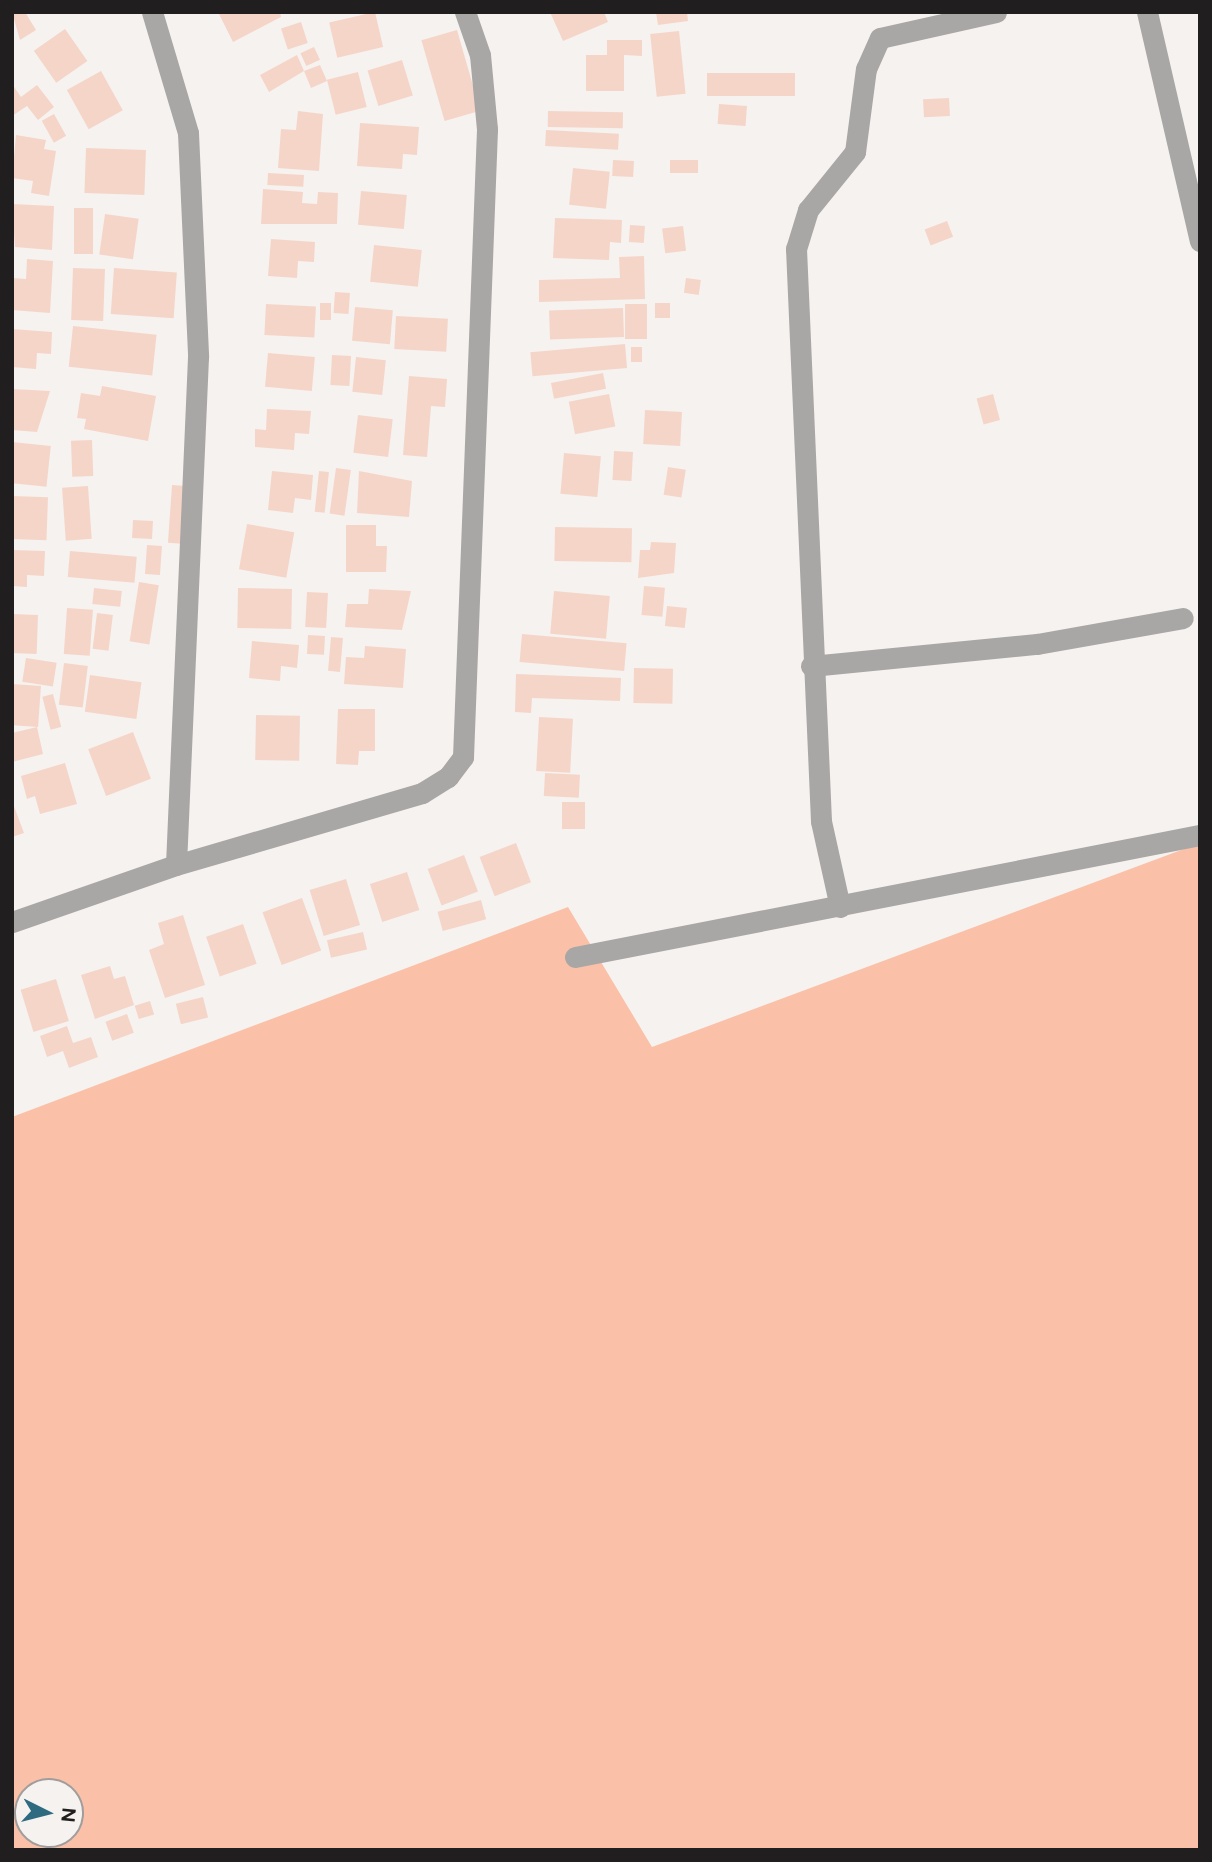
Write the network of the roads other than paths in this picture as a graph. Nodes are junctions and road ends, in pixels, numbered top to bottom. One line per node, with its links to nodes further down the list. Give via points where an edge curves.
1 (152, 12): 9 (street, via 188,133 198,357)
2 (465, 12): 9 (street, via 480,55 487,129 463,757 448,777 422,793)
3 (996, 12): 7 (street, via 880,38 866,69 855,152 808,210 796,249)
4 (1147, 12): 5 (street)
5 (1200, 241)
6 (1183, 618): 7 (street, via 1037,644)
7 (811, 666): 10 (street, via 821,821)
8 (1200, 835): 10 (street)
9 (176, 865): 11 (street)
10 (840, 907): 12 (street)
11 (12, 922)
12 (575, 957)

